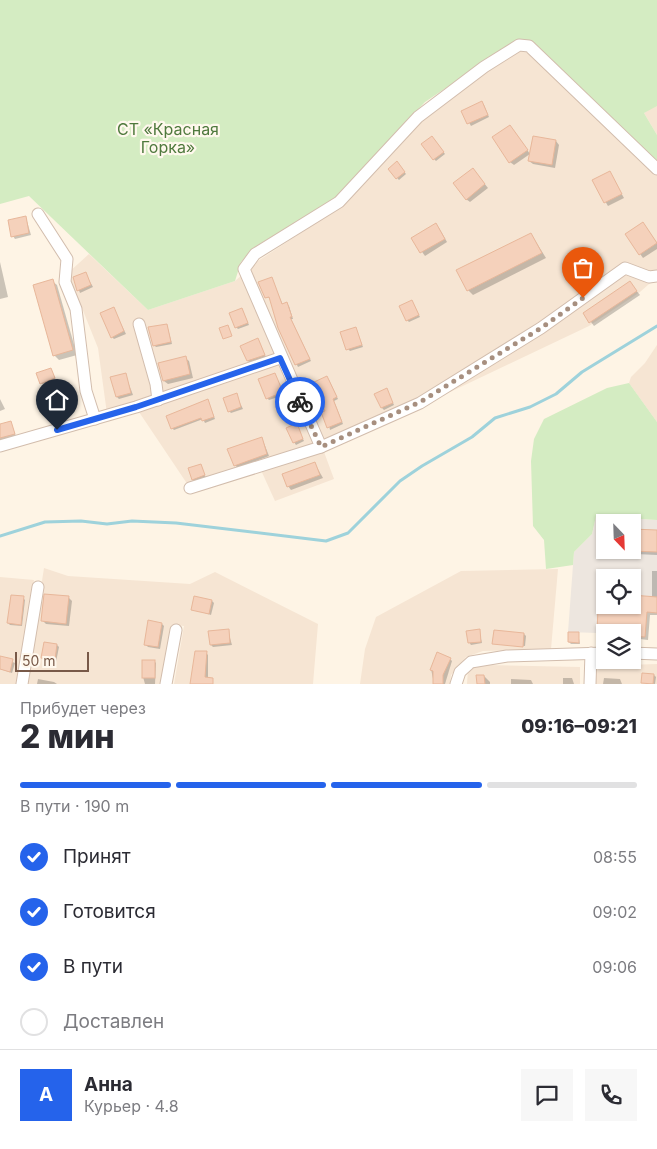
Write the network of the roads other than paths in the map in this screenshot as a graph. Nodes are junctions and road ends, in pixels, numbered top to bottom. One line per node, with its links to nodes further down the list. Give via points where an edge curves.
1 (657, 168): 5 (street, via 529,46 518,45 418,117 339,202 255,254 244,269)
2 (38, 214): 7 (street, via 67,259 65,282 76,309 86,391)
3 (657, 276): 9 (street, via 649,277 625,268 541,328 420,402)
4 (139, 324): 6 (street)
5 (280, 358): 6 (street); 9 (street)
6 (158, 400): 7 (street)
7 (95, 419): 8 (street)
8 (0, 446)
9 (321, 447): 10 (street)
10 (190, 488)
11 (38, 587): 17 (street)
12 (176, 630): 18 (street)
13 (591, 653): 14 (street); 19 (street, via 507,656 471,662 460,672); 20 (street)
14 (596, 653)
15 (641, 653): 16 (street)
16 (657, 654)
17 (22, 684)
18 (166, 684)
19 (456, 684)
20 (590, 684)

